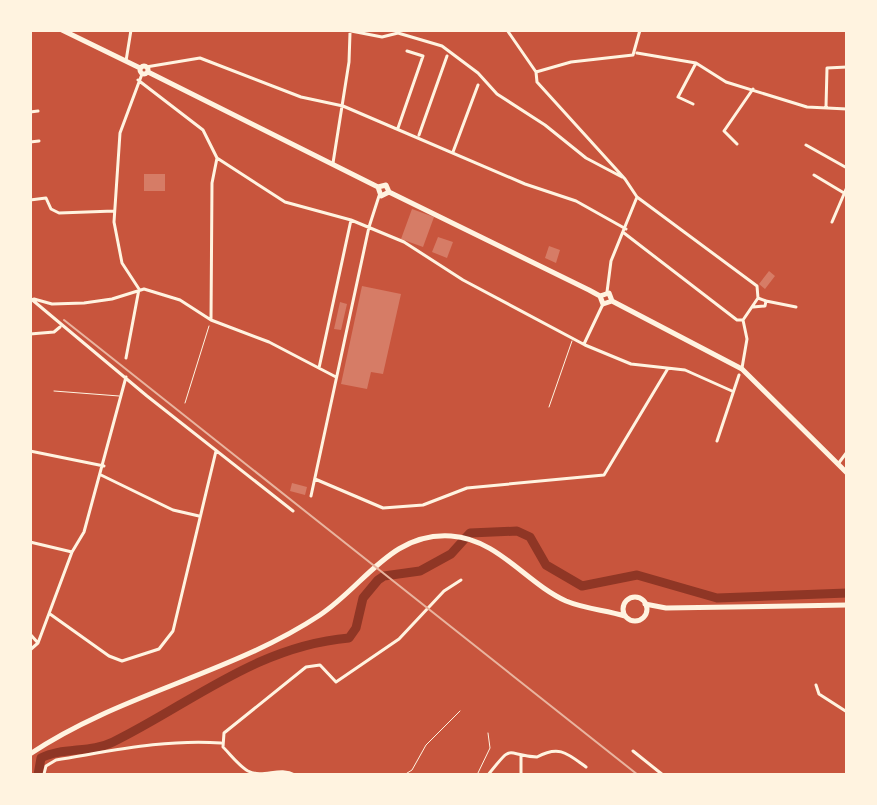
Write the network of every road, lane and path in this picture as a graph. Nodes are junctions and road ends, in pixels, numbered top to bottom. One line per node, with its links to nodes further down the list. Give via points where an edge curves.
1 (62, 30): 9 (main road)
2 (131, 30): 9 (street)
3 (640, 30): 7 (street)
4 (507, 31): 13 (street)
5 (348, 32): 17 (street); 33 (street, via 382,37 398,33 442,46 497,94 586,158)
6 (407, 51): 22 (street, via 423,56)
7 (636, 53): 10 (street); 13 (street)
8 (447, 56): 23 (street)
9 (126, 61): 12 (main road)
10 (696, 63): 15 (street, via 726,82); 16 (street, via 678,97)
11 (847, 67): 18 (street, via 827,68)
12 (143, 72): 17 (street, via 200,58 301,97); 29 (street, via 203,130); 30 (main road); 41 (street, via 120,133)
13 (536, 72): 33 (street, via 537,82)
14 (478, 85): 28 (street)
15 (753, 89): 18 (street, via 807,107); 26 (street, via 724,131)
16 (693, 104)
17 (343, 106): 22 (street); 30 (street)
18 (826, 107): 19 (street)
19 (847, 109)
20 (38, 111): 21 (street)
21 (30, 112)
22 (398, 129): 23 (street)
23 (419, 137): 28 (street)
24 (39, 141): 25 (street)
25 (30, 142)
26 (737, 144)
27 (806, 145): 31 (street)
28 (453, 152): 45 (street, via 576,201)
29 (217, 158): 42 (street, via 285,202); 56 (street, via 211,196)
30 (333, 163): 34 (main road)
31 (847, 168)
32 (814, 175): 37 (street)
33 (625, 179): 39 (street)
34 (378, 187): 36 (main road, via 386,185); 38 (main road)
35 (847, 187): 37 (street)
36 (389, 192): 38 (main road); 48 (main road)
37 (844, 193): 43 (street)
38 (380, 195): 44 (street)
39 (637, 197): 45 (street); 50 (street, via 757,286)
40 (30, 200): 41 (street, via 46,198 59,213)
41 (114, 211): 46 (street, via 122,263)
42 (351, 220): 44 (street); 63 (street)
43 (832, 222)
44 (369, 227): 60 (street); 67 (street)
45 (625, 231): 47 (street, via 611,261); 57 (street, via 705,297)
46 (139, 289): 49 (street, via 84,303 52,304); 56 (street, via 180,300); 62 (street)
47 (607, 292): 48 (main road); 51 (main road)
48 (600, 296): 53 (main road)
49 (31, 298): 58 (street)
50 (758, 298): 52 (street); 54 (street)
51 (612, 301): 53 (main road); 65 (main road)
52 (766, 301): 54 (street, via 763,308); 55 (street)
53 (603, 304): 61 (street)
54 (753, 307): 57 (street)
55 (796, 307)
56 (211, 320): 63 (street); 71 (path)
57 (743, 320): 65 (street, via 747,339)
58 (61, 325): 59 (street, via 54,332); 66 (street)
59 (30, 334)
60 (573, 339): 61 (street); 72 (lane)
61 (584, 344): 64 (street, via 631,364)
62 (126, 358)
63 (319, 368): 67 (street)
64 (667, 370): 69 (street, via 685,370); 81 (street, via 604,475 467,488 423,505 383,508)
65 (741, 372): 69 (street); 77 (main road)
66 (126, 377): 70 (street); 75 (street)
67 (336, 377): 81 (street)
68 (54, 391): 70 (lane)
69 (732, 391): 73 (street)
70 (121, 396): 78 (street)
71 (185, 403)
72 (549, 407)
73 (717, 441)
74 (30, 451): 78 (street)
75 (216, 451): 83 (street); 84 (street)
76 (847, 452): 77 (street)
77 (838, 464): 79 (main road)
78 (104, 466): 80 (street)
79 (847, 473)
80 (101, 475): 84 (street, via 173,510); 86 (street, via 84,532)
81 (315, 479): 82 (street)
82 (311, 496)
83 (293, 511)
84 (199, 516): 93 (street, via 173,631 159,649 132,661 116,660)
85 (30, 542): 86 (street)
86 (72, 552): 93 (street)
87 (461, 580): 103 (street, via 399,639 336,682 320,665 306,667 233,724)
88 (624, 604): 89 (main road, via 637,598); 92 (main road); 94 (main road)
89 (645, 604): 91 (main road); 95 (main road)
90 (847, 605): 91 (main road)
91 (666, 608): 95 (main road)
92 (608, 611): 94 (main road); 106 (main road, via 566,601 492,549 456,537 427,538 403,545 321,614)
93 (50, 614): 97 (street)
94 (625, 616): 95 (main road)
95 (642, 618)
96 (30, 634): 97 (street)
97 (38, 643): 98 (street)
98 (30, 650)
99 (816, 685): 101 (street, via 819,694)
100 (460, 711): 110 (lane)
101 (847, 712)
102 (488, 733): 111 (lane, via 490,748)
103 (221, 743): 108 (street, via 182,740 134,746 56,760); 109 (street, via 252,773 283,770)
104 (633, 751): 114 (street)
105 (519, 752): 107 (street, via 537,757 548,750 564,750); 112 (street, via 508,752); 113 (street)
106 (30, 754)
107 (586, 767)
108 (44, 774)
109 (295, 775)
110 (404, 775)
111 (477, 775)
112 (488, 775)
113 (521, 775)
114 (663, 775)

